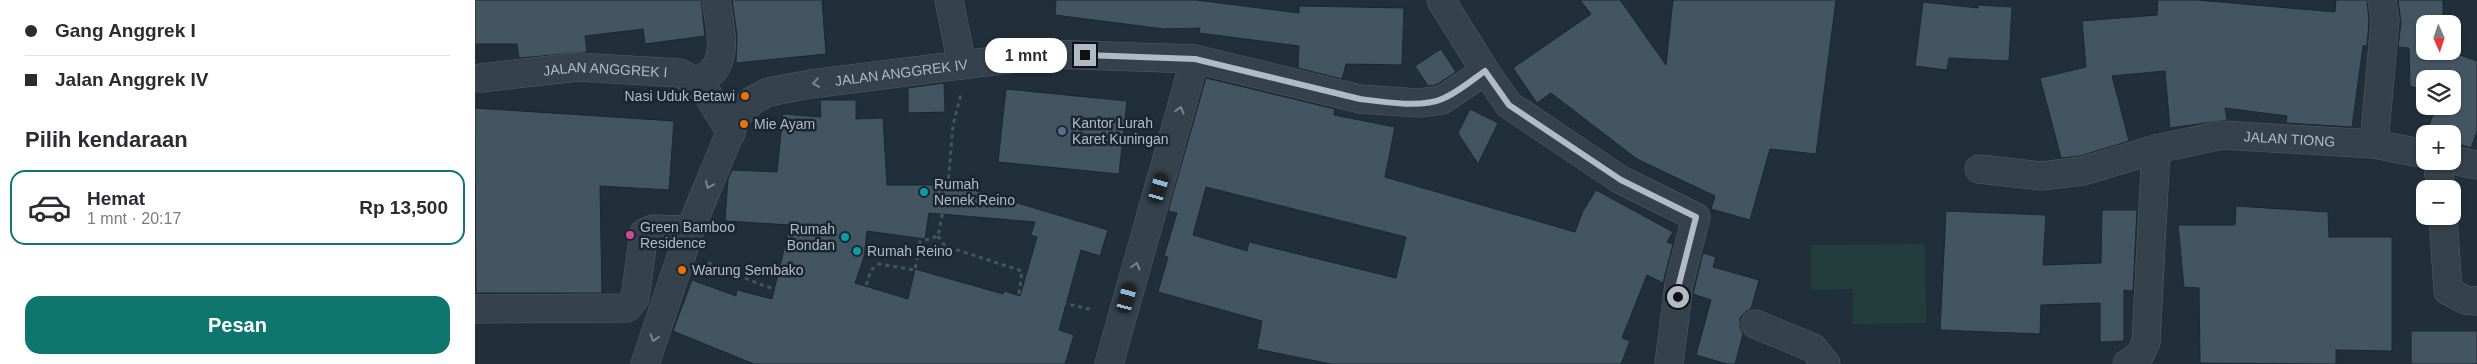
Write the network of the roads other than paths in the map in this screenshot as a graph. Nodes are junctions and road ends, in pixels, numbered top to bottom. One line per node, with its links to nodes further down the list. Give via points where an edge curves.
1 (716, 0): 9 (street, via 721,54 713,71)
2 (949, 0): 6 (street)
3 (1441, 0): 7 (street)
4 (2382, 0): 11 (street, via 2385,21)
5 (1195, 59): 6 (street, JALAN ANGGREK IV, via 1048,54); 7 (street, JALAN ANGGREK IV, via 1360,99 1386,102 1442,100); 23 (street, one-way to 5)
6 (961, 65): 10 (street, JALAN ANGGREK IV, one-way to 10, via 768,92 753,100 737,116)
7 (1485, 71): 24 (street, via 1509,105 1621,180 1696,217 1679,284)
8 (481, 78): 9 (street, JALAN ANGGREK I, via 578,67 680,73)
9 (696, 82): 10 (street, JALAN ANGGREK I, via 709,95)
10 (731, 133): 18 (street, JALAN ANGGREK IV, one-way to 18)
11 (2374, 144): 12 (street, JALAN TIONG, via 2222,134); 13 (street, JALAN TIONG)
12 (2156, 149): 16 (street, JALAN TIONG, via 2083,172 2041,176); 26 (street, via 2147,342 2140,355)
13 (2416, 152)
14 (2461, 162): 15 (street)
15 (2477, 165)
16 (1979, 169)
17 (2444, 225): 19 (street, via 2448,291 2465,300)
18 (690, 230): 20 (street, via 653,229 644,233 635,298 627,308); 22 (street, JALAN ANGGREK IV, one-way to 22)
19 (2477, 301)
20 (475, 309)
21 (1755, 324): 25 (street, via 1813,348)
22 (645, 364)
23 (1109, 364)
24 (1669, 364)
25 (1826, 364)
26 (2127, 364)

